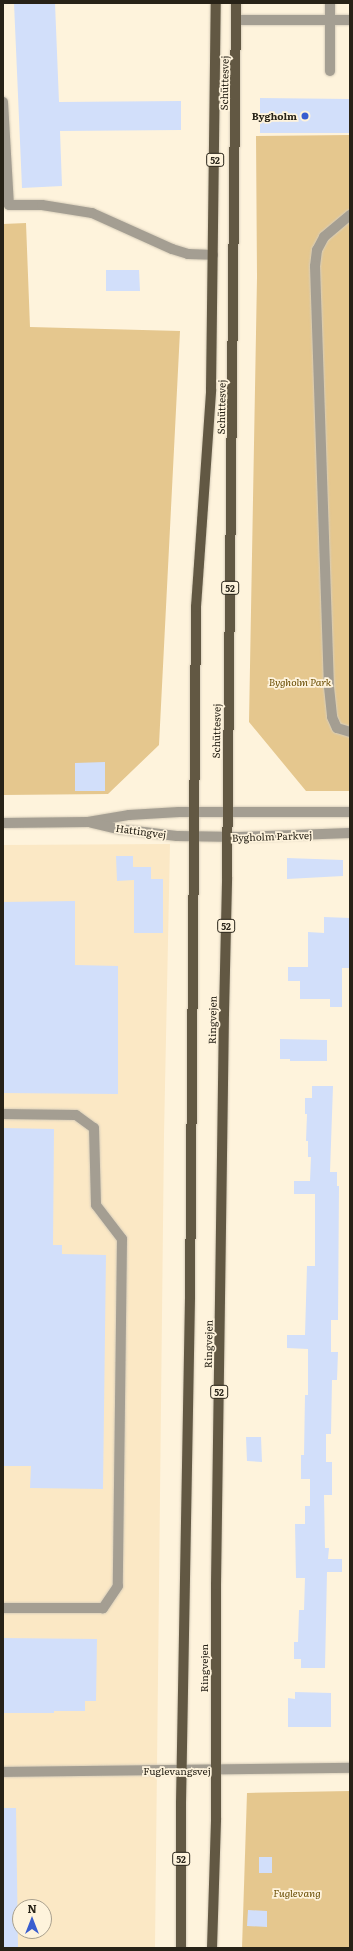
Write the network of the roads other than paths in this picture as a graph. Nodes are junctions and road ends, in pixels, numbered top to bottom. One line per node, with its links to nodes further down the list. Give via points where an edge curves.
1 (216, 3): 10 (main road, Schüttesvej / 52)
2 (236, 3): 4 (main road, Schüttesvej / 52)
3 (330, 3): 5 (street)
4 (237, 20): 5 (street); 13 (main road, Schüttesvej / 52)
5 (330, 20): 6 (street); 7 (street)
6 (350, 20)
7 (330, 71)
8 (3, 102): 10 (street, via 9,205 42,205 92,213 172,249 188,254)
9 (350, 215): 11 (street, via 324,237 317,250 316,266 329,687 332,717 337,728)
10 (213, 256): 12 (main road, Schüttesvej / 52, via 211,398 196,607)
11 (350, 732)
12 (194, 812): 13 (street); 15 (street, Hattingvej, via 129,815); 18 (main road, Schüttesvej / 52)
13 (227, 812): 14 (street); 19 (main road, Ringvejen / 52)
14 (350, 812)
15 (88, 822): 16 (street, Hattingvej); 18 (street, Hattingvej, via 119,829)
16 (3, 823)
17 (350, 833): 19 (street, Bygholm Parkvej)
18 (194, 836): 19 (street, Bygholm Parkvej); 23 (main road, Ringvejen / 52, via 190,1321)
19 (227, 837): 24 (main road, Ringvejen / 52, via 216,1593)
20 (3, 1114): 21 (street, via 76,1115 94,1128 96,1205 122,1239 118,1586 103,1608)
21 (3, 1608)
22 (350, 1768): 24 (street, Fuglevangsvej)
23 (182, 1770): 24 (street, Fuglevangsvej); 25 (street, Fuglevangsvej); 26 (main road, Ringvejen / 52)
24 (216, 1771): 27 (main road, Ringvejen / 52)
25 (3, 1772)
26 (181, 1948)
27 (212, 1948)

